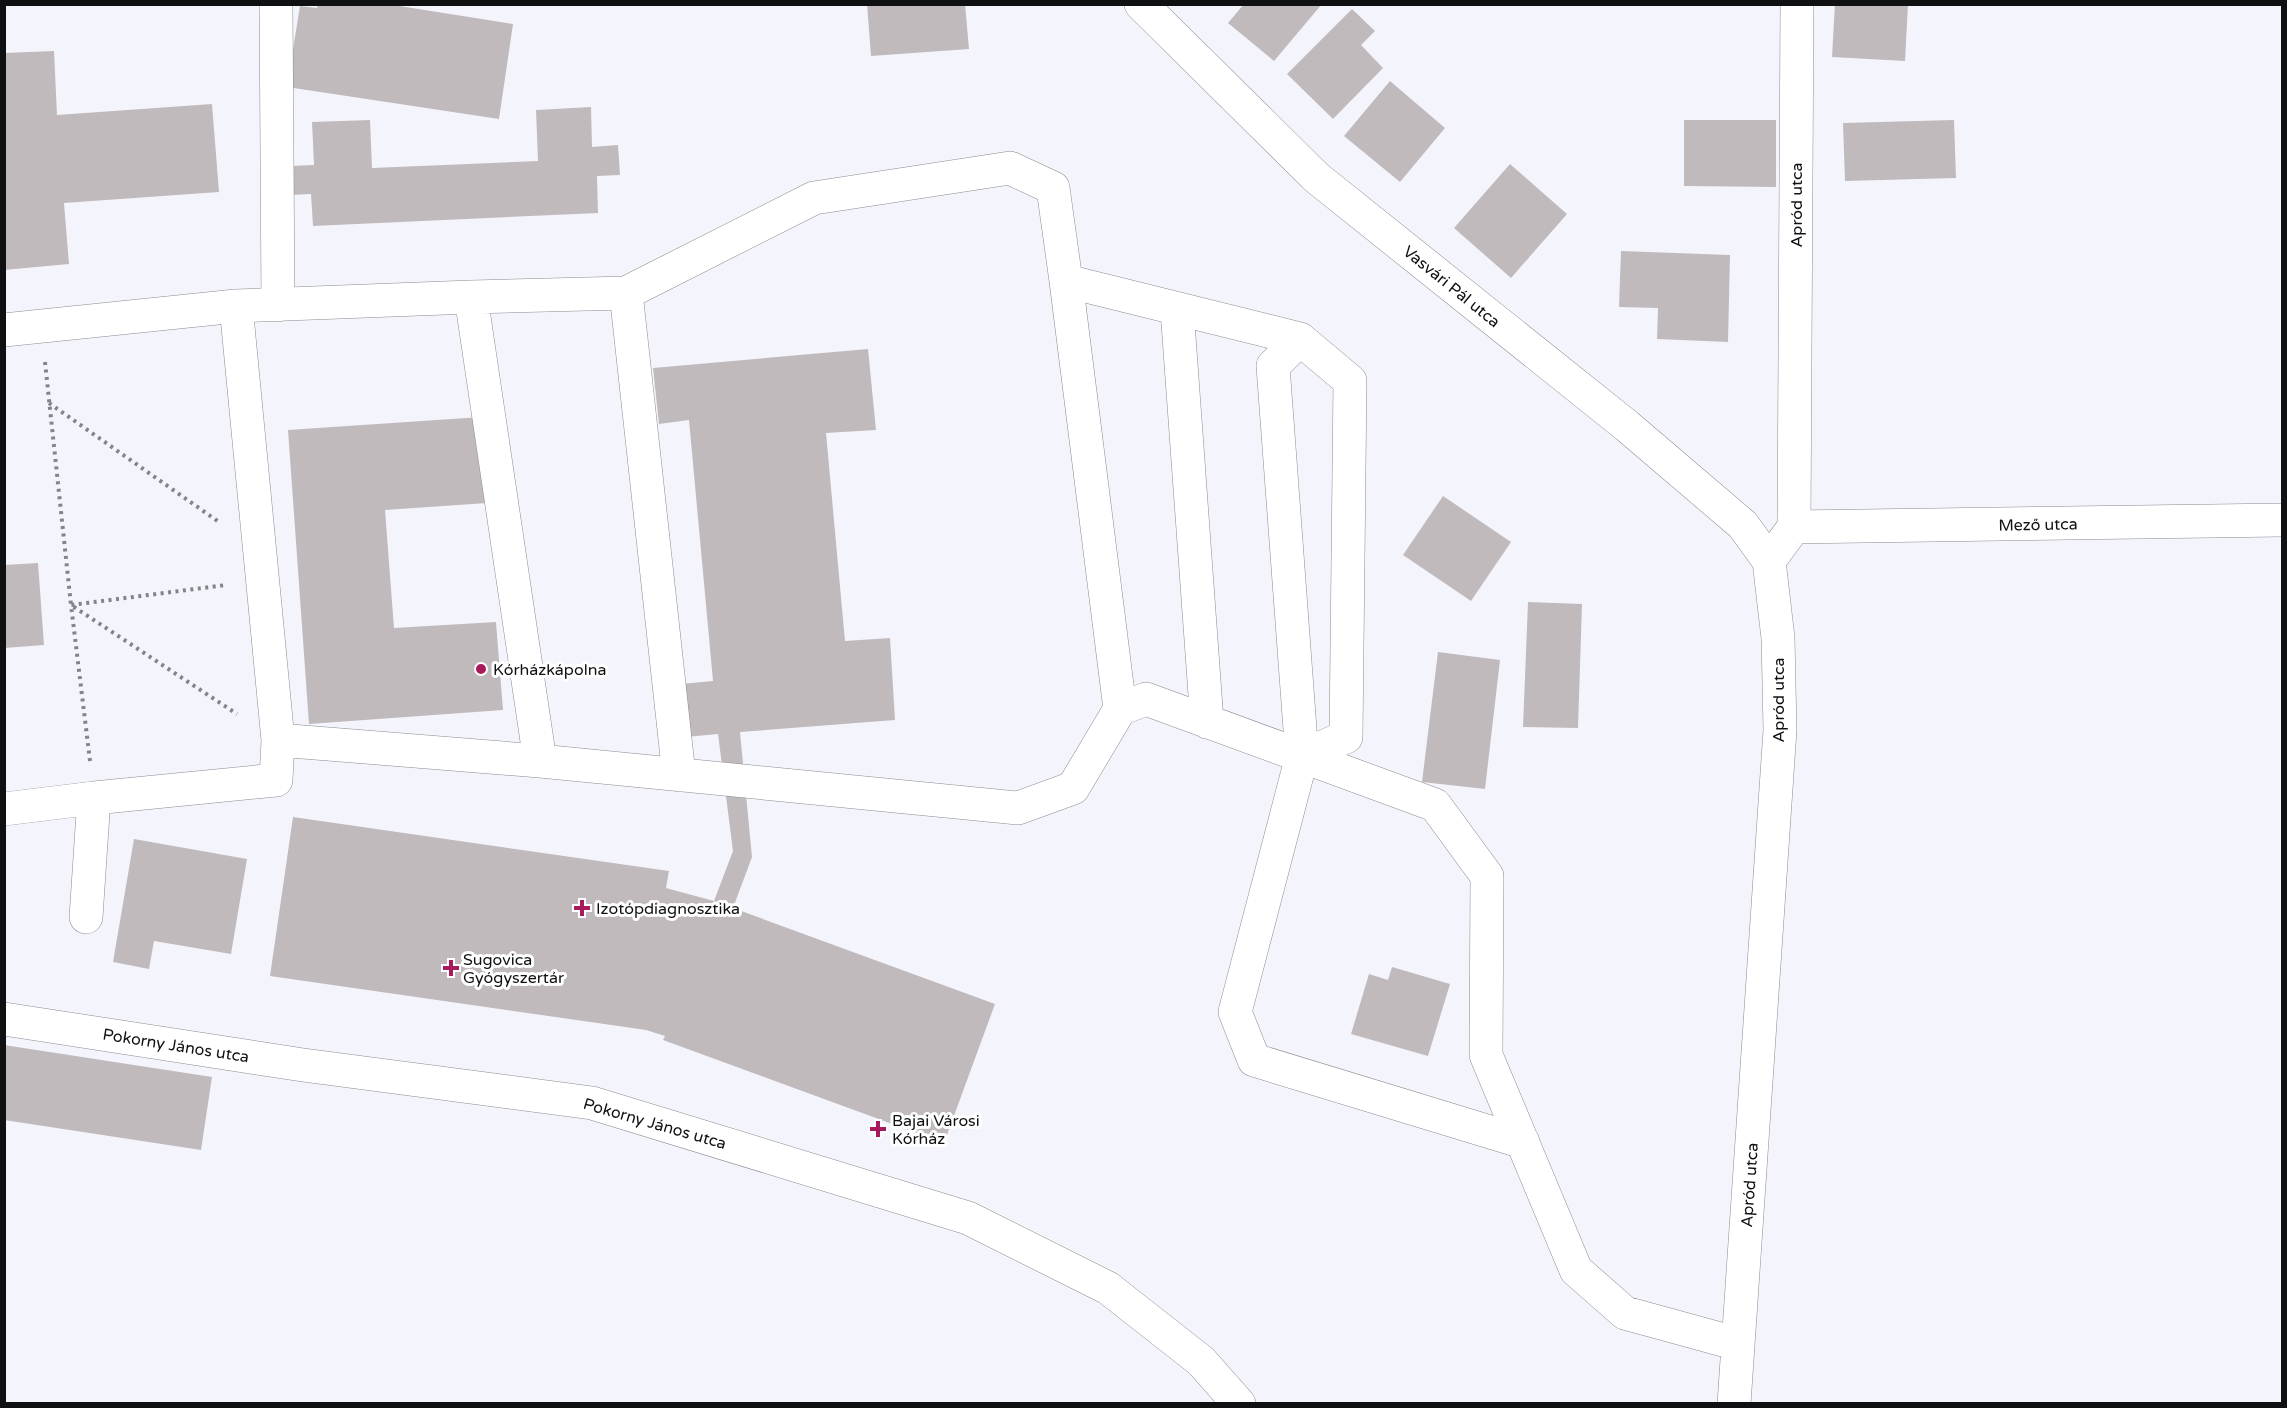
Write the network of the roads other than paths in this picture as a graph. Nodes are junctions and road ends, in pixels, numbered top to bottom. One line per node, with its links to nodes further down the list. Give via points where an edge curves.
1 (276, 4): 7 (street)
2 (1141, 4): 14 (street, Vasvári Pál utca, via 1317,178 1636,434 1743,525)
3 (1797, 4): 13 (street, Apród utca)
4 (1066, 281): 5 (street, via 1053,188 1010,168 814,198); 9 (street); 15 (street)
5 (626, 293): 6 (street); 20 (street)
6 (471, 297): 7 (street); 19 (street)
7 (278, 305): 8 (street)
8 (236, 306): 10 (street); 17 (street)
9 (1177, 309): 11 (street); 16 (street)
10 (4, 330)
11 (1300, 339): 18 (street, via 1273,366); 18 (street, via 1350,381 1346,737)
12 (2283, 520): 13 (street, Mező utca)
13 (1794, 527): 14 (street)
14 (1769, 561): 26 (street, Apród utca, via 1778,638 1780,730)
15 (1120, 709): 16 (street, via 1146,699); 20 (street, via 1073,788 1018,808)
16 (1208, 722): 18 (street)
17 (278, 740): 19 (street); 21 (street, via 276,780)
18 (1302, 756): 25 (street, via 1435,805 1487,876 1486,1055); 25 (street, via 1235,1012 1254,1060)
19 (540, 761): 20 (street)
20 (679, 775)
21 (94, 798): 22 (street); 23 (street)
22 (4, 809)
23 (86, 917)
24 (4, 1019): 27 (street, Pokorny János utca, via 303,1065 592,1103 968,1218 1108,1288 1201,1361)
25 (1523, 1142): 26 (street, via 1576,1270 1625,1313)
26 (1738, 1344): 28 (street, Apród utca)
27 (1239, 1404)
28 (1734, 1404)

